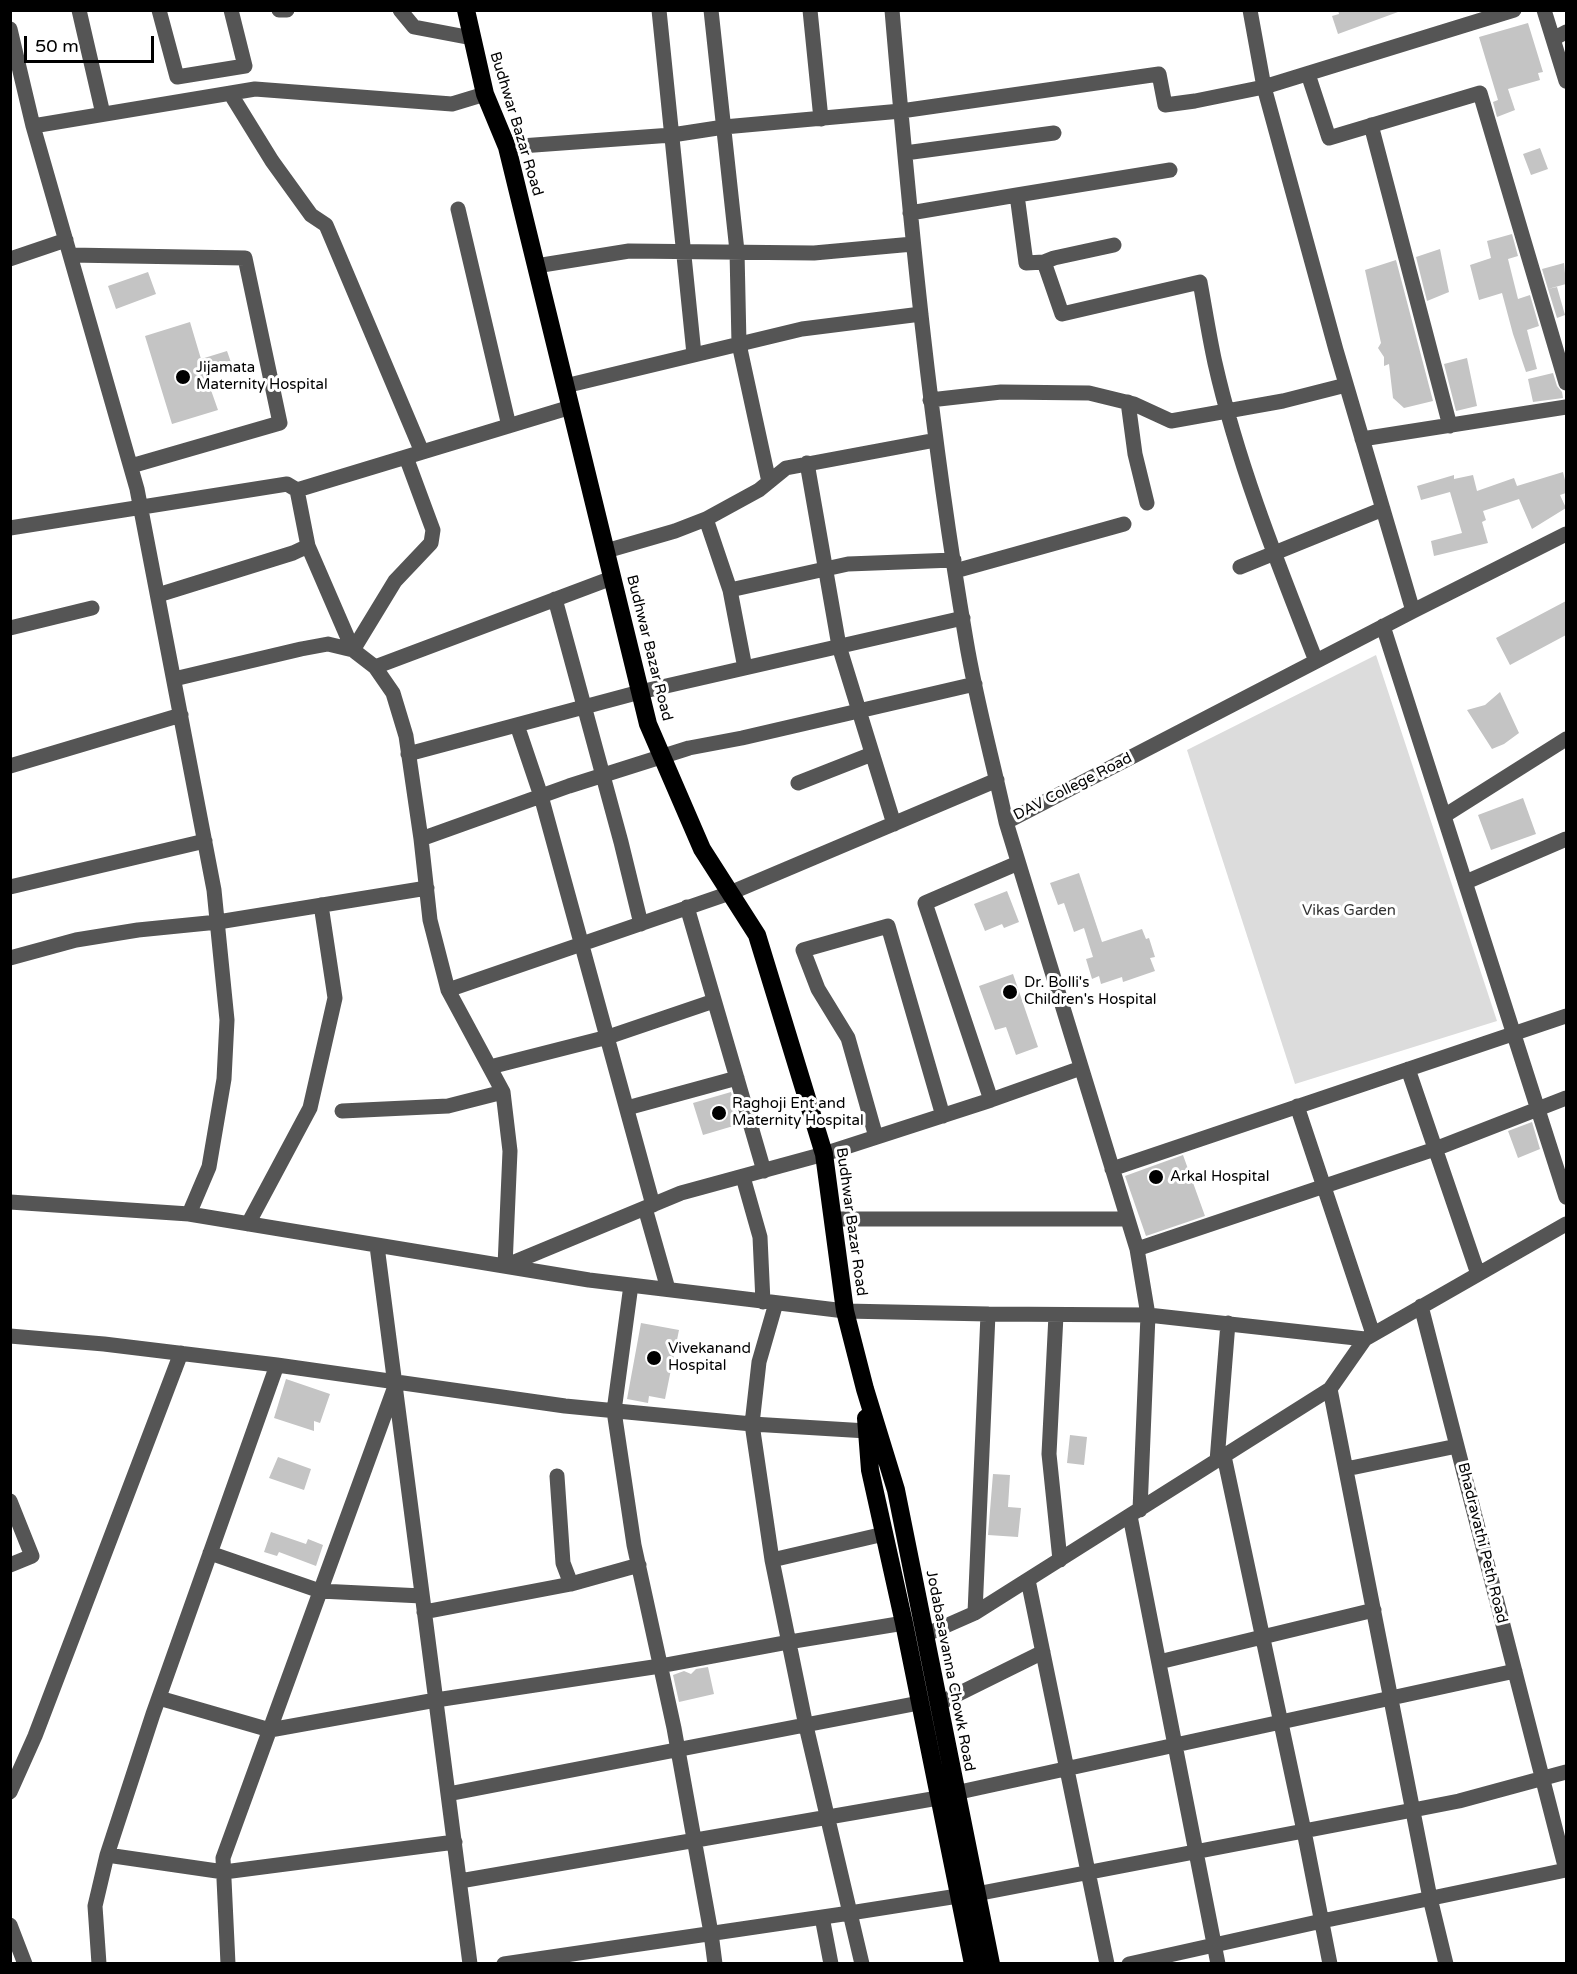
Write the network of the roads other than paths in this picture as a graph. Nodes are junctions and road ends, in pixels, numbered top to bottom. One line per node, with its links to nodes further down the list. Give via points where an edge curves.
1 (79, 10): 24 (street)
2 (159, 10): 3 (street, via 177,77 245,66)
3 (231, 10)
4 (279, 10): 5 (street)
5 (287, 10)
6 (400, 10): 17 (street, via 414,27)
7 (466, 10): 17 (highway, Budhwar Bazar Road)
8 (659, 10): 30 (street)
9 (711, 10): 28 (street)
10 (810, 10): 25 (street)
11 (892, 10): 23 (street)
12 (1250, 10): 20 (street)
13 (1514, 10): 18 (street)
14 (1544, 10): 16 (street)
15 (10, 29): 27 (street)
16 (1560, 35): 19 (street)
17 (472, 38): 22 (highway, Budhwar Bazar Road)
18 (1308, 74): 20 (street); 26 (street, via 1329,138)
19 (1566, 81)
20 (1264, 87): 23 (street, via 1165,105 1159,74); 50 (street)
21 (230, 93): 22 (street, via 255,89 452,104); 24 (street); 61 (street, via 291,188 311,215 326,225)
22 (485, 94): 31 (highway, Budhwar Bazar Road)
23 (901, 111): 25 (street); 32 (street)
24 (103, 114): 27 (street)
25 (821, 118): 28 (street)
26 (1371, 125): 49 (street, via 1480,93); 58 (street)
27 (33, 126): 37 (street)
28 (724, 127): 30 (street); 41 (street)
29 (1054, 133): 32 (street)
30 (672, 135): 31 (street); 40 (street)
31 (507, 147): 45 (highway, Budhwar Bazar Road)
32 (905, 153): 36 (street)
33 (1170, 170): 34 (street)
34 (1017, 195): 36 (street); 44 (street, via 1026,263)
35 (458, 209): 57 (street)
36 (910, 213): 38 (street)
37 (66, 240): 42 (street); 43 (street)
38 (913, 244): 41 (street, via 814,253); 46 (street)
39 (1113, 245): 44 (street)
40 (683, 250): 41 (street); 45 (street, via 629,250); 48 (street)
41 (737, 251): 47 (street)
42 (70, 255): 64 (street); 64 (street, via 245,258 280,423)
43 (10, 260)
44 (1044, 262): 56 (street, via 1062,314 1200,282)
45 (536, 266): 51 (highway, Budhwar Bazar Road)
46 (921, 314): 47 (street, via 802,329); 52 (street)
47 (739, 344): 48 (street); 65 (street)
48 (694, 354): 51 (street)
49 (1566, 384)
50 (1346, 385): 56 (street); 59 (street)
51 (566, 386): 54 (highway, Budhwar Bazar Road)
52 (930, 400): 53 (street, via 1001,392 1089,393); 60 (street)
53 (1128, 402): 56 (street, via 1171,421); 67 (street)
54 (571, 407): 57 (street); 75 (highway, Budhwar Bazar Road)
55 (1566, 408): 58 (street)
56 (1228, 411): 76 (street)
57 (509, 426): 61 (street)
58 (1450, 426): 59 (street)
59 (1362, 439): 69 (street)
60 (936, 440): 63 (street); 77 (street)
61 (422, 452): 62 (street)
62 (406, 457): 66 (street); 90 (street, via 433,530 431,543 395,581)
63 (807, 463): 65 (street, via 786,468); 79 (street)
64 (130, 466): 68 (street)
65 (769, 482): 70 (street)
66 (297, 490): 68 (street, via 287,484); 74 (street)
67 (1147, 503)
68 (141, 507): 72 (street); 82 (street)
69 (1383, 509): 76 (street); 85 (street)
70 (706, 519): 75 (street); 81 (street)
71 (1124, 524): 77 (street)
72 (10, 528)
73 (1566, 534): 85 (street, DAV College Road)
74 (308, 546): 82 (street); 90 (street)
75 (606, 552): 80 (highway, Budhwar Bazar Road)
76 (1274, 553): 78 (street); 91 (street)
77 (955, 565): 79 (street, via 848,564); 86 (street)
78 (1240, 567)
79 (826, 569): 81 (street); 89 (street)
80 (612, 578): 83 (street); 96 (highway, Budhwar Bazar Road)
81 (730, 590): 93 (street)
82 (158, 595): 94 (street)
83 (555, 599): 92 (street); 97 (street)
84 (92, 608): 88 (street)
85 (1413, 611): 87 (street, DAV College Road)
86 (963, 618): 89 (street); 95 (street)
87 (1383, 626): 91 (street, DAV College Road); 110 (street)
88 (10, 628)
89 (839, 646): 93 (street); 98 (street)
90 (353, 650): 92 (street); 94 (street, via 328,644)
91 (1316, 661): 111 (street, DAV College Road)
92 (375, 667): 102 (street, via 393,693)
93 (745, 668): 96 (street)
94 (174, 679): 99 (street)
95 (975, 684): 98 (street); 107 (street)
96 (640, 692): 97 (street); 104 (highway, Budhwar Bazar Road)
97 (584, 707): 100 (street); 106 (street)
98 (859, 711): 103 (street); 104 (street)
99 (181, 715): 105 (street); 115 (street)
100 (517, 725): 102 (street); 109 (street)
101 (1566, 740): 110 (street)
102 (408, 754): 113 (street)
103 (872, 754): 108 (street); 112 (street)
104 (662, 757): 106 (street); 120 (highway, Budhwar Bazar Road, via 702,849)
105 (10, 766)
106 (603, 776): 109 (street); 124 (street)
107 (997, 780): 111 (street); 112 (street)
108 (798, 783)
109 (541, 796): 113 (street); 125 (street)
110 (1444, 816): 117 (street)
111 (1006, 822): 116 (street, DAV College Road)
112 (894, 824): 120 (street)
113 (422, 839): 119 (street)
114 (1566, 839): 117 (street)
115 (205, 841): 118 (street); 123 (street)
116 (1018, 863): 133 (street, DAV College Road); 138 (street, via 925,903)
117 (1466, 882): 130 (street)
118 (10, 887)
119 (427, 888): 121 (street); 127 (street, via 430,920)
120 (730, 893): 122 (street); 146 (highway, Budhwar Bazar Road, via 757,935)
121 (321, 905): 123 (street); 157 (street, via 334,998 310,1108)
122 (687, 907): 124 (street); 128 (street)
123 (218, 922): 126 (street, via 76,939); 154 (street, via 227,1020 224,1079 209,1167)
124 (641, 924): 125 (street)
125 (582, 944): 127 (street); 131 (street)
126 (10, 958)
127 (448, 990): 132 (street)
128 (714, 1001): 131 (street); 135 (street)
129 (1566, 1016): 130 (street)
130 (1514, 1033): 134 (street); 141 (street)
131 (608, 1037): 132 (street); 140 (street)
132 (490, 1067): 136 (street)
133 (1081, 1068): 138 (street); 147 (street, DAV College Road)
134 (1408, 1069): 139 (street); 145 (street)
135 (737, 1078): 140 (street); 148 (street)
136 (503, 1092): 142 (street, via 448,1106); 161 (street, via 510,1150)
137 (1566, 1098): 141 (street)
138 (991, 1101): 143 (street)
139 (1297, 1106): 147 (street); 150 (street)
140 (627, 1108): 153 (street)
141 (1538, 1110): 145 (street); 151 (street)
142 (342, 1111)
143 (943, 1116): 144 (street); 144 (street, via 888,926 803,950 818,989 848,1038)
144 (876, 1137): 146 (street)
145 (1435, 1149): 150 (street); 162 (street)
146 (824, 1154): 148 (street); 156 (highway, Budhwar Bazar Road)
147 (1112, 1169): 155 (street, DAV College Road)
148 (764, 1171): 149 (street)
149 (743, 1177): 153 (street); 165 (street, via 760,1237)
150 (1324, 1186): 160 (street); 173 (street)
151 (1566, 1197)
152 (10, 1202): 154 (street)
153 (649, 1207): 161 (street); 164 (street)
154 (189, 1214): 157 (street)
155 (1127, 1218): 156 (street); 160 (street, DAV College Road)
156 (834, 1219): 167 (highway, Budhwar Bazar Road)
157 (248, 1224): 159 (street)
158 (1566, 1224): 162 (street)
159 (377, 1245): 161 (street); 176 (street)
160 (1137, 1249): 170 (street, DAV College Road)
161 (505, 1266): 163 (street)
162 (1478, 1274): 166 (street)
163 (631, 1285): 164 (street); 179 (street)
164 (668, 1289): 165 (street)
165 (770, 1303): 167 (street); 180 (street)
166 (1421, 1306): 173 (street); 182 (street, Bhadravathi Peth Road)
167 (845, 1311): 168 (street); 177 (highway, Jodabasavanna Chowk Road)
168 (988, 1314): 169 (street); 200 (street)
169 (1056, 1315): 170 (street); 191 (street, via 1049,1454)
170 (1148, 1315): 171 (street); 187 (street, DAV College Road)
171 (1228, 1323): 173 (street); 183 (street)
172 (10, 1336): 174 (street)
173 (1369, 1336): 178 (street)
174 (181, 1353): 175 (street); 222 (street, via 36,1736)
175 (278, 1365): 176 (street); 189 (street)
176 (394, 1384): 179 (street); 196 (street); 197 (street)
177 (865, 1389): 181 (highway, Jodabasavanna Chowk Road); 202 (highway, Jodabasavanna Chowk Road, via 896,1490)
178 (1330, 1389): 183 (street); 184 (street)
179 (614, 1411): 180 (street); 193 (street)
180 (752, 1424): 181 (street); 190 (street)
181 (867, 1431): 188 (highway, Jodabasavanna Chowk Road, via 870,1470)
182 (1457, 1446): 184 (street); 208 (street, Bhadravathi Peth Road)
183 (1221, 1459): 187 (street); 203 (street)
184 (1346, 1469): 198 (street)
185 (557, 1476): 195 (street, via 563,1563)
186 (10, 1501): 192 (street, via 32,1556)
187 (1135, 1513): 191 (street); 206 (street, DAV College Road)
188 (884, 1534): 190 (street); 201 (highway, Jodabasavanna Chowk Road)
189 (210, 1553): 196 (street); 209 (street)
190 (772, 1560): 204 (street)
191 (1060, 1560): 194 (street)
192 (10, 1565)
193 (639, 1565): 195 (street); 207 (street)
194 (1028, 1580): 200 (street); 205 (street)
195 (571, 1584): 199 (street)
196 (320, 1591): 197 (street); 216 (street)
197 (422, 1596): 199 (street)
198 (1374, 1611): 203 (street); 210 (street)
199 (424, 1612): 211 (street)
200 (975, 1613): 202 (street)
201 (904, 1623): 204 (street); 212 (highway, Jodabasavanna Chowk Road)
202 (925, 1635): 213 (highway, Jodabasavanna Chowk Road)
203 (1263, 1637): 206 (street); 214 (street)
204 (789, 1642): 207 (street); 215 (street)
205 (1043, 1653): 213 (street); 219 (street)
206 (1159, 1662): 217 (street, DAV College Road)
207 (660, 1666): 211 (street); 218 (street)
208 (1515, 1671): 210 (street); 221 (street, Bhadravathi Peth Road)
209 (159, 1698): 216 (street); 231 (street)
210 (1391, 1698): 214 (street); 225 (street)
211 (436, 1700): 216 (street); 223 (street)
212 (919, 1703): 215 (street); 224 (highway, Jodabasavanna Chowk Road)
213 (938, 1704): 224 (highway, Jodabasavanna Chowk Road)
214 (1281, 1722): 217 (street); 227 (street)
215 (806, 1726): 218 (street); 226 (street)
216 (270, 1730): 233 (street, via 223,1858)
217 (1175, 1745): 219 (street); 230 (street, DAV College Road)
218 (678, 1750): 223 (street); 228 (street)
219 (1066, 1769): 224 (street); 234 (street)
220 (1566, 1772): 221 (street)
221 (1542, 1779): 225 (street); 232 (street, Bhadravathi Peth Road)
222 (10, 1792)
223 (448, 1794): 229 (street)
224 (947, 1796): 226 (street); 236 (highway, Jodabasavanna Chowk Road)
225 (1413, 1810): 227 (street); 237 (street)
226 (827, 1816): 228 (street); 238 (street)
227 (1304, 1831): 230 (street); 240 (street)
228 (694, 1840): 235 (street); 242 (street)
229 (454, 1842): 233 (street); 235 (street)
230 (1196, 1852): 234 (street); 243 (street, DAV College Road)
231 (107, 1855): 233 (street); 246 (street, via 95,1906)
232 (1566, 1870): 237 (street)
233 (224, 1872): 247 (street)
234 (1088, 1873): 236 (street); 255 (street)
235 (459, 1881): 248 (street)
236 (967, 1895): 238 (street); 253 (highway, Jodabasavanna Chowk Road); 254 (highway, Jodabasavanna Chowk Road)
237 (1430, 1898): 240 (street); 259 (street)
238 (850, 1913): 239 (street); 252 (street)
239 (822, 1917): 242 (street); 251 (street)
240 (1322, 1921): 243 (street); 258 (street)
241 (10, 1925): 245 (street)
242 (711, 1933): 244 (street); 250 (street)
243 (1214, 1944): 256 (street); 257 (street, DAV College Road)
244 (610, 1956): 249 (street)
245 (25, 1964)
246 (99, 1964)
247 (228, 1964)
248 (470, 1964)
249 (504, 1964)
250 (715, 1964)
251 (831, 1964)
252 (862, 1964)
253 (973, 1964)
254 (991, 1964)
255 (1107, 1964)
256 (1129, 1964)
257 (1218, 1964)
258 (1330, 1964)
259 (1446, 1964)

